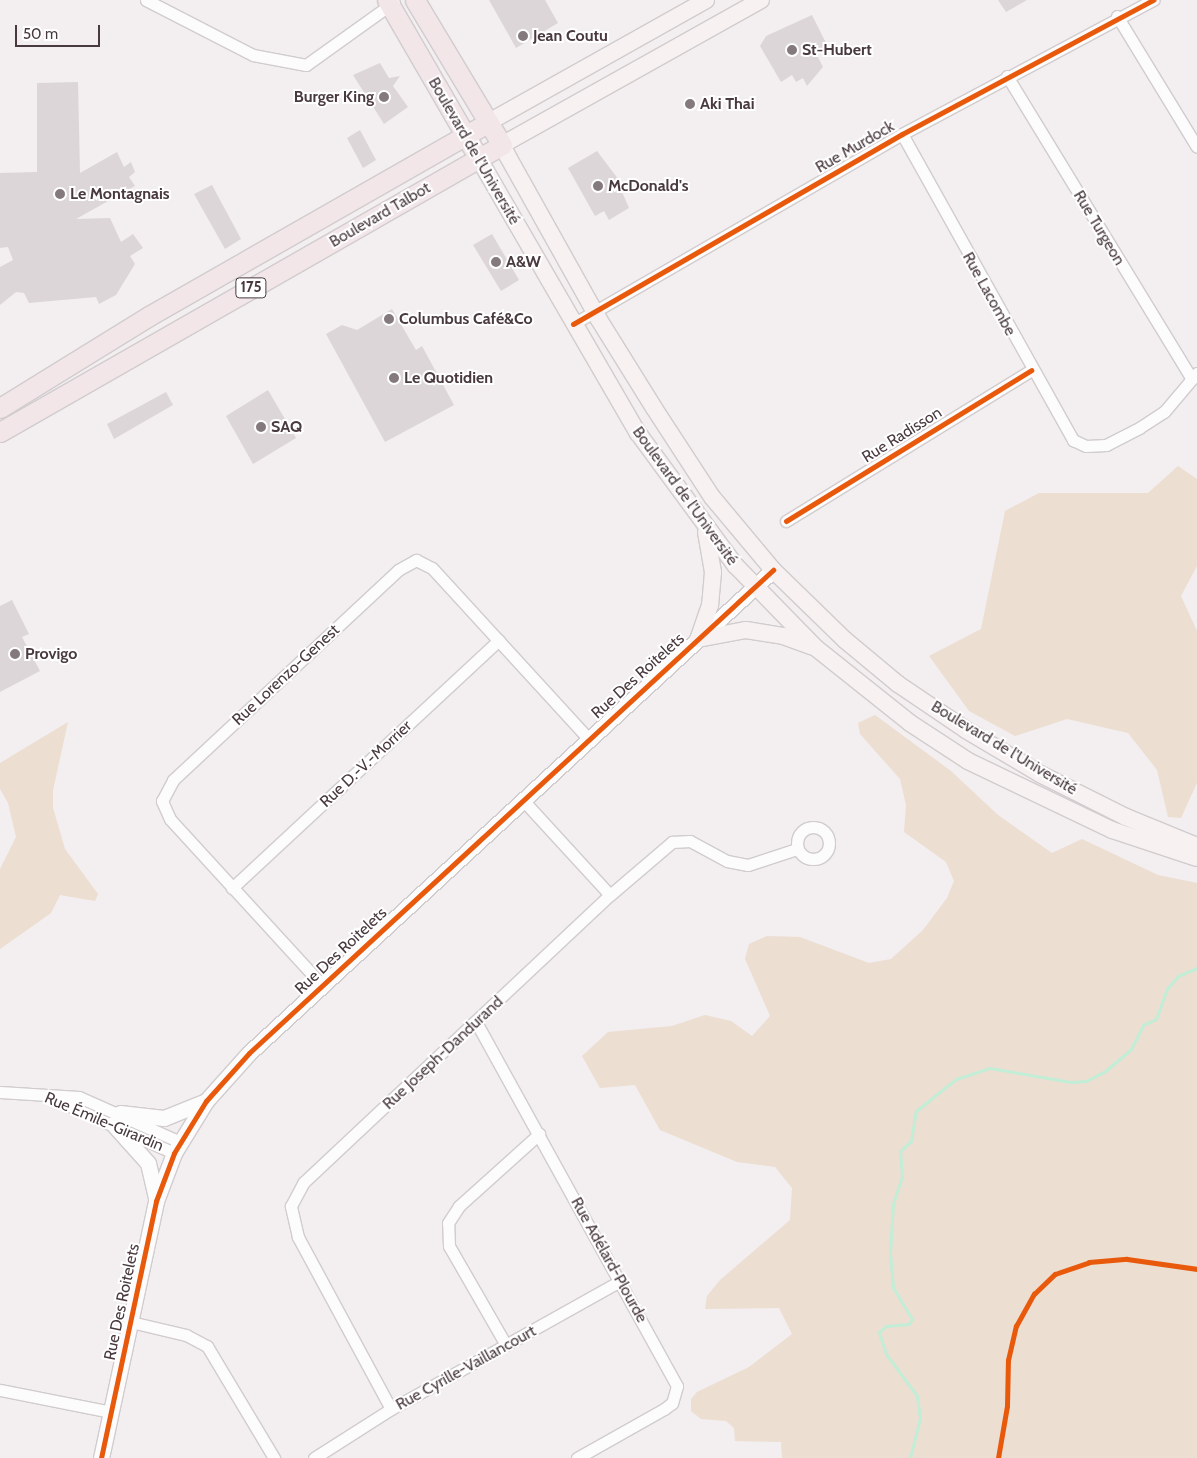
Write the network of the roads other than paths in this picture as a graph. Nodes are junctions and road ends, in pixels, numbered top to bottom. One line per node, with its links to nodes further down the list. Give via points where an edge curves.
1 (146, 0): 6 (street, via 253,56 306,65)
2 (415, 0): 9 (main road, Boulevard de l'Université)
3 (706, 0): 9 (main road, Boulevard Talbot)
4 (761, 0): 12 (main road, Boulevard Talbot)
5 (1153, 0): 7 (street, Rue Murdock)
6 (391, 1): 11 (main road, Boulevard de l'Université)
7 (1117, 16): 8 (street, Rue Murdock); 13 (street)
8 (1007, 76): 10 (street, Rue Murdock); 18 (street, Rue Turgeon)
9 (489, 122): 11 (main road, Boulevard Talbot / 175); 12 (main road, Boulevard de l'Université)
10 (902, 134): 15 (street, Rue Murdock); 17 (street, Rue Lacombe)
11 (465, 135): 14 (main road, Boulevard de l'Université); 19 (main road, Boulevard Talbot / 175, via 156,312)
12 (502, 145): 14 (main road, Boulevard Talbot / 175); 15 (main road, Boulevard de l'Université)
13 (1197, 147)
14 (479, 158): 16 (main road, Boulevard de l'Université); 20 (main road, Boulevard Talbot / 175)
15 (595, 312): 16 (street, Rue Murdock); 23 (main road, Boulevard de l'Université, via 712,497)
16 (573, 324): 22 (main road, Boulevard de l'Université, via 638,433)
17 (1031, 370): 18 (street, Rue Lacombe, via 1073,440 1086,446 1106,445 1140,428 1164,412); 21 (street, Rue Radisson)
18 (1194, 376)
19 (0, 408)
20 (0, 432)
21 (786, 521)
22 (706, 530): 24 (main road, Boulevard de l'Université); 25 (main road, via 713,572 710,605)
23 (773, 570): 24 (street, Rue Des Roitelets); 30 (main road, Boulevard de l'Université, via 845,640 898,684 966,730 1040,774 1126,817)
24 (755, 587): 25 (street, Rue Des Roitelets); 27 (main road, Boulevard de l'Université)
25 (698, 639): 27 (main road, via 746,630 783,636); 28 (street, Rue Des Roitelets)
26 (499, 640): 28 (street, Rue Lorenzo-Genest); 33 (street, Rue D.-V.-Morrier); 33 (street, Rue Lorenzo-Genest, via 425,562 407,563 398,570 165,790 163,810)
27 (816, 648): 32 (main road, Boulevard de l'Université, via 910,723 968,761 1112,830)
28 (588, 738): 29 (street, Rue Des Roitelets)
29 (522, 799): 34 (street); 35 (street, Rue Des Roitelets)
30 (1197, 846)
31 (798, 849): 34 (street, Rue Joseph-Dandurand, via 748,866 726,861 681,840 664,848)
32 (1197, 858)
33 (232, 888): 35 (street, Rue Lorenzo-Genest)
34 (610, 895): 36 (street, Rue Joseph-Dandurand)
35 (322, 984): 38 (street, Rue Des Roitelets, via 249,1053)
36 (476, 1022): 40 (street, Rue Adélard-Plourde); 47 (street, Rue Joseph-Dandurand, via 304,1182 291,1206 298,1237)
37 (0, 1092): 39 (street, Rue Émile-Girardin, via 34,1093)
38 (206, 1101): 39 (street, via 164,1118); 41 (street, Rue Des Roitelets)
39 (117, 1118): 41 (street, Rue Émile-Girardin); 42 (street, via 148,1163)
40 (539, 1134): 43 (street, Rue Adélard-Plourde); 45 (street, via 459,1206 448,1224 449,1246)
41 (177, 1147): 42 (street, Rue Des Roitelets)
42 (156, 1201): 44 (street, Rue Des Roitelets)
43 (620, 1281): 45 (street, Rue Cyrille-Vaillancourt); 52 (street, Rue Adélard-Plourde, via 675,1376 676,1395 664,1410)
44 (131, 1322): 48 (street, Rue Des Roitelets); 50 (street, via 186,1335 207,1346)
45 (506, 1345): 47 (street, Rue Cyrille-Vaillancourt)
46 (0, 1390): 48 (street)
47 (391, 1409): 51 (street, Rue Cyrille-Vaillancourt)
48 (111, 1412): 49 (street, Rue Des Roitelets)
49 (101, 1458)
50 (274, 1458)
51 (314, 1458)
52 (577, 1458)

